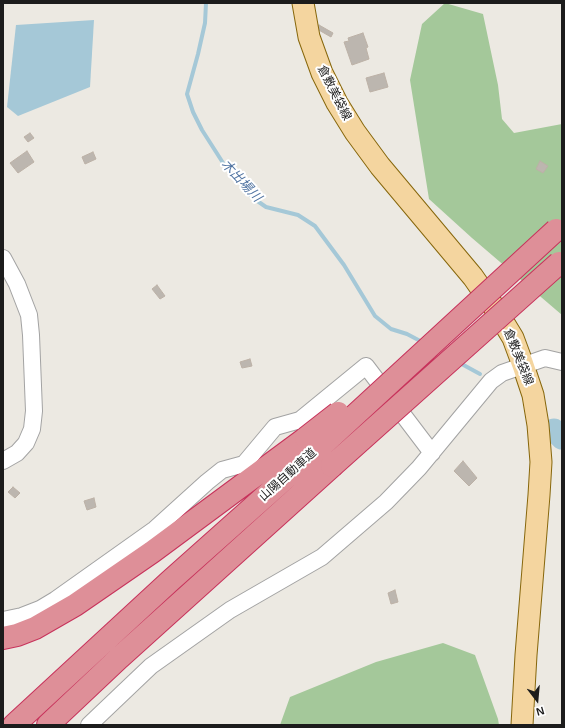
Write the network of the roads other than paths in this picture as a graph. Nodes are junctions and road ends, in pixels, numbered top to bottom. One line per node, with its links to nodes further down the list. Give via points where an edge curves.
1 (302, 3): 6 (main road, 倉敷美袋線, via 322,73 354,132 473,277 513,338)
2 (559, 228): 7 (highway, bridge, via 409,366 375,384)
3 (3, 258): 9 (street, via 29,315 34,411 32,428 26,443 17,453)
4 (561, 262): 12 (highway, 山陽自動車道, bridge)
5 (562, 362): 6 (street, via 545,358)
6 (524, 365): 8 (street, via 502,373 491,381); 17 (main road, 倉敷美袋線, via 534,402 541,462)
7 (311, 445): 11 (highway, via 75,605 35,628); 13 (highway, 山陽自動車道, via 175,576)
8 (432, 453): 10 (street, via 366,366 300,420 275,427 244,464 222,470 155,529 55,600 22,616); 16 (street, via 386,502 322,557 230,610 151,666)
9 (3, 461)
10 (3, 620)
11 (3, 638)
12 (119, 658): 14 (highway, 山陽自動車道); 15 (highway)
13 (14, 725)
14 (48, 725)
15 (57, 725)
16 (89, 725)
17 (522, 725)

